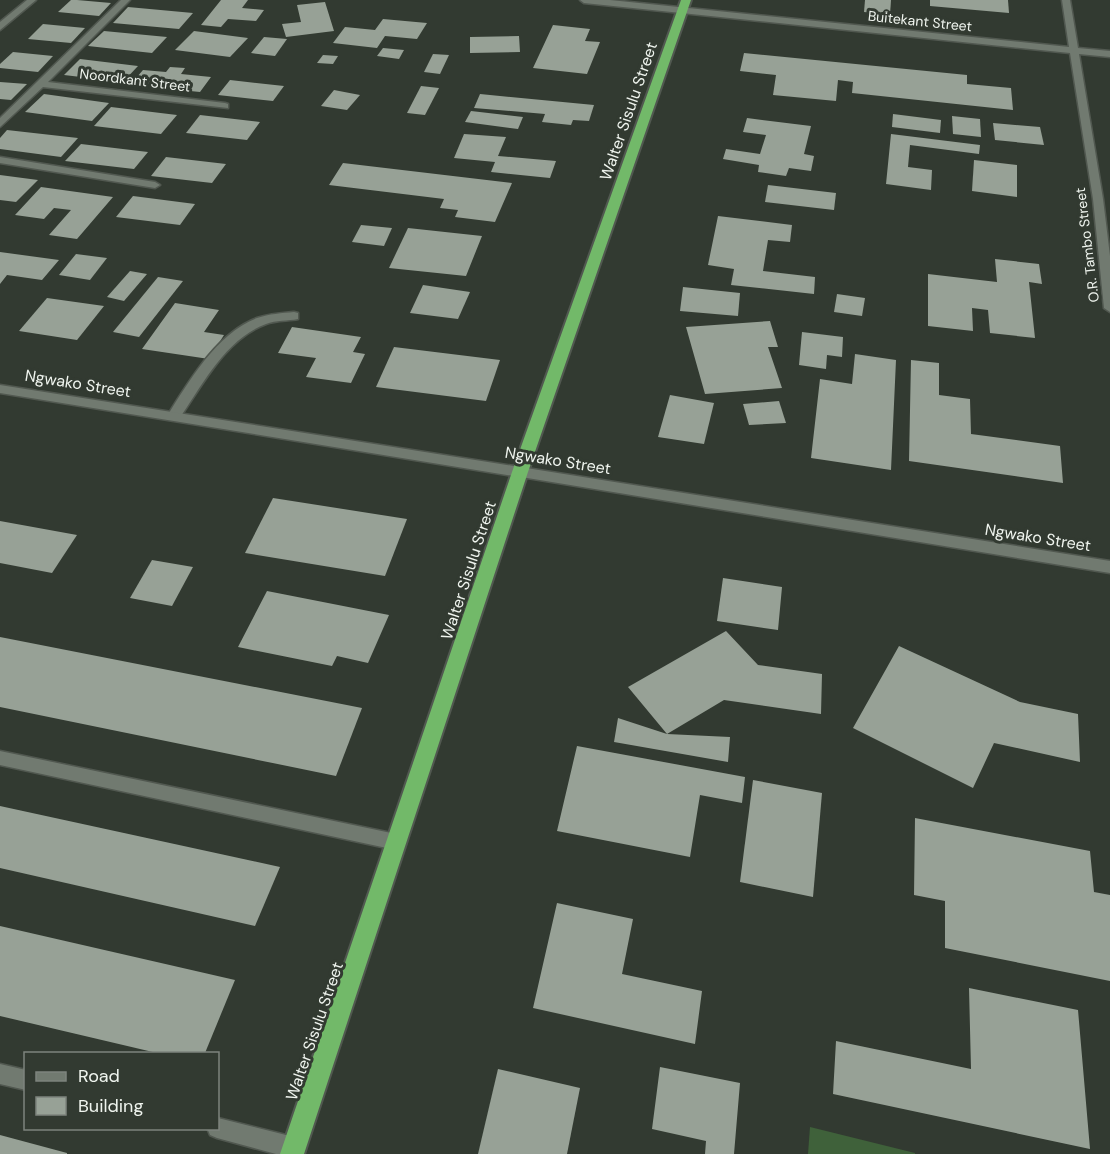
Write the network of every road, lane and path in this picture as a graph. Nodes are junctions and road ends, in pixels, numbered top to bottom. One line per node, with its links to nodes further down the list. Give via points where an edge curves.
1 (32, 0): 6 (street)
2 (126, 0): 9 (street, Noordkant Street)
3 (584, 0): 5 (street, Buitekant Street)
4 (1066, 0): 7 (street, O.R. Tambo Street)
5 (684, 5): 7 (street, Buitekant Street); 20 (highway, Walter Sisulu Street)
6 (0, 27)
7 (1073, 50): 8 (street, Buitekant Street); 14 (street, O.R. Tambo Street)
8 (1110, 54)
9 (40, 84): 10 (street, Noordkant Street); 11 (street, Noordkant Street)
10 (225, 106)
11 (0, 124)
12 (0, 160): 13 (street)
13 (155, 185)
14 (1104, 200): 15 (street, O.R. Tambo Street)
15 (1106, 257): 16 (street, O.R. Tambo Street)
16 (1110, 308)
17 (294, 316): 19 (street, via 270,318 244,331 221,353)
18 (0, 389): 19 (street, Ngwako Street)
19 (174, 416): 20 (street, Ngwako Street)
20 (520, 472): 21 (street, Ngwako Street); 23 (highway, Walter Sisulu Street)
21 (1110, 567)
22 (0, 758): 23 (street)
23 (396, 842): 27 (highway, Walter Sisulu Street)
24 (0, 1074): 25 (street)
25 (24, 1080)
26 (219, 1129): 27 (street)
27 (293, 1151)

